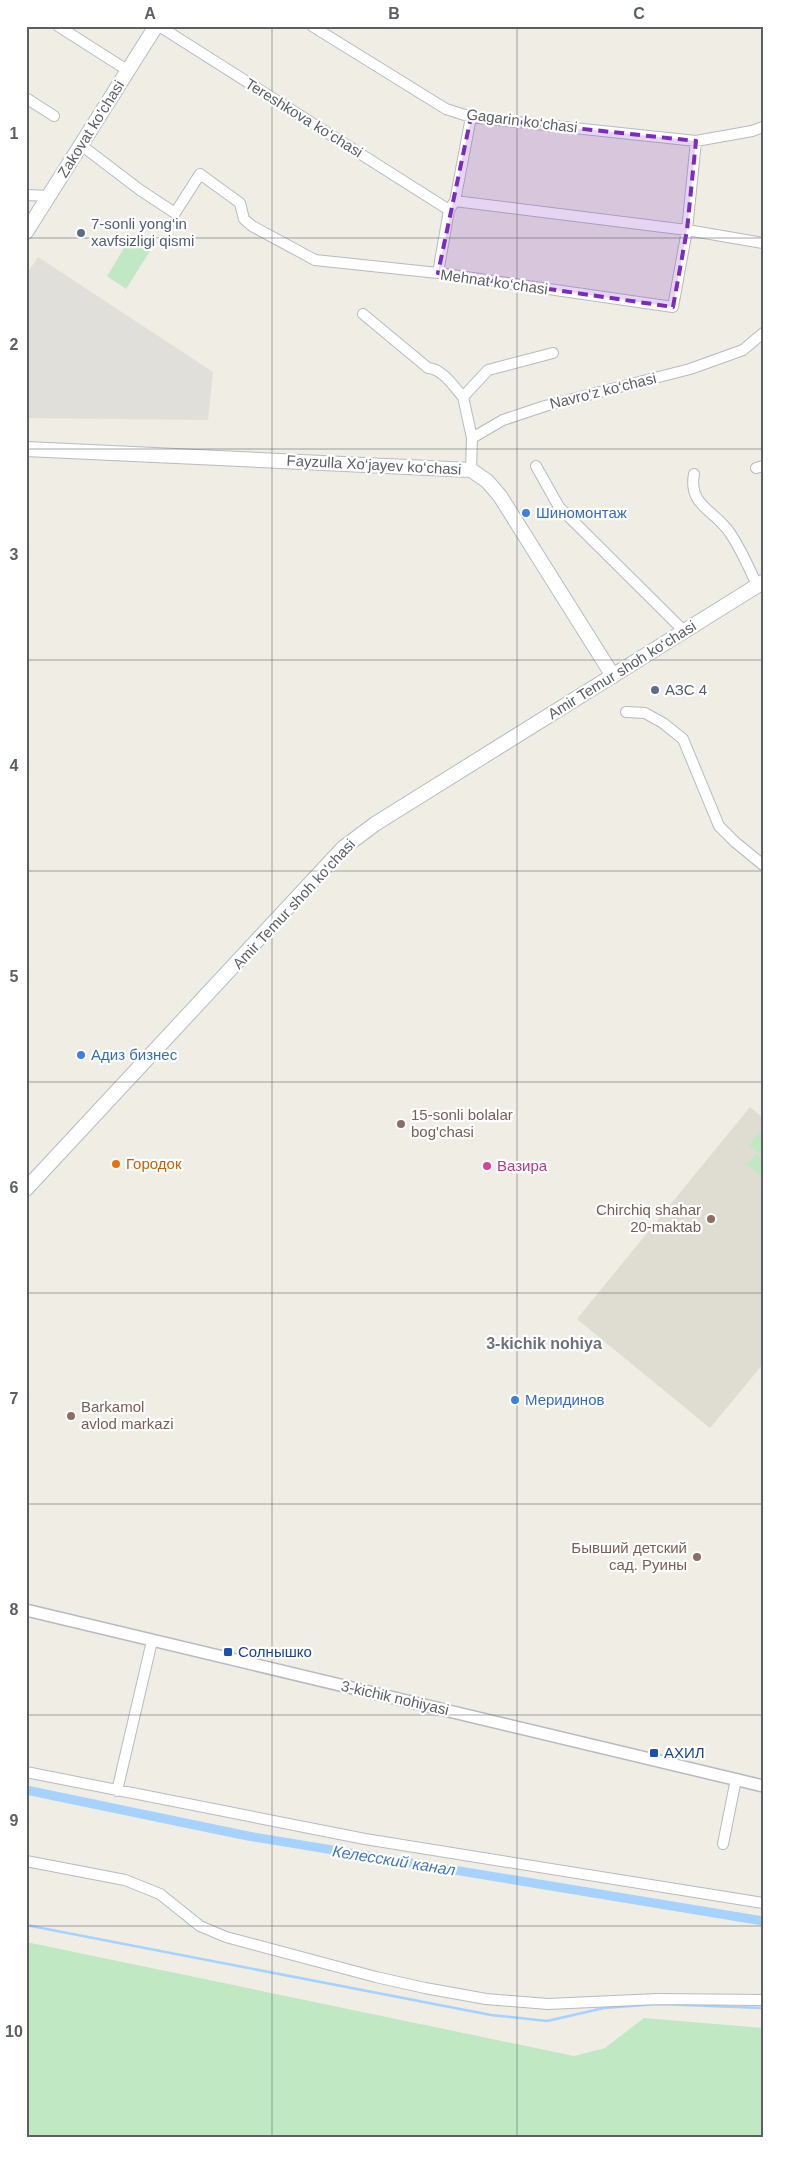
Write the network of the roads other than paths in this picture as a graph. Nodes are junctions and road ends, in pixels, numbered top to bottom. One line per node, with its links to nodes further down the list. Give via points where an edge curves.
1 (58, 26): 4 (street)
2 (158, 26): 4 (main road, Zakovat ko'chasi); 13 (street, Tereshkova ko‘chasi)
3 (312, 26): 7 (street, Gagarin ko‘chasi, via 446,109)
4 (127, 70): 10 (main road, Zakovat ko'chasi)
5 (26, 98): 6 (street)
6 (54, 116)
7 (471, 117): 9 (street, Gagarin ko‘chasi); 13 (street)
8 (763, 127): 9 (street, Gagarin ko‘chasi)
9 (696, 141): 14 (street)
10 (81, 145): 12 (main road, Zakovat ko'chasi); 17 (street, Mehnat ko‘chasi, via 175,213 200,174 240,203 244,219 252,226 315,260)
11 (26, 195): 12 (street)
12 (49, 196): 15 (main road, Zakovat ko'chasi)
13 (452, 205): 14 (street, Tereshkova ko‘chasi); 17 (street)
14 (687, 230): 16 (street, Tereshkova ko‘chasi); 17 (street, Mehnat ko‘chasi, via 673,307)
15 (26, 232)
16 (763, 242)
17 (438, 274)
18 (363, 314): 21 (street, via 428,368 446,377)
19 (763, 333): 22 (street, Navro‘z ko‘chasi, via 742,350 690,369 537,409 503,420)
20 (553, 353): 21 (street, via 488,370)
21 (463, 397): 22 (street)
22 (472, 438): 25 (street)
23 (26, 450): 25 (main road, Fayzulla Xo‘jayev ko‘chasi)
24 (536, 466): 28 (street, via 559,507)
25 (471, 470): 29 (main road, Fayzulla Xo‘jayev ko‘chasi, via 500,496)
26 (694, 474): 27 (street, via 691,487 696,498 730,532)
27 (761, 587): 28 (main road, Amir Temur shoh ko‘chasi)
28 (684, 631): 29 (main road, Amir Temur shoh ko‘chasi)
29 (613, 676): 32 (main road, Amir Temur shoh ko‘chasi, via 375,824 343,848)
30 (626, 712): 31 (street, via 645,713 683,739 719,826)
31 (763, 865)
32 (26, 1189)
33 (26, 1610): 34 (street, 3-kichik nohiyasi)
34 (152, 1641): 36 (street, 3-kichik nohiyasi); 38 (street)
35 (26, 1772): 38 (street)
36 (736, 1779): 37 (street, 3-kichik nohiyasi); 39 (street)
37 (763, 1786)
38 (117, 1792): 41 (street, via 365,1839)
39 (723, 1844)
40 (26, 1861): 42 (street, via 125,1880 160,1894 200,1926 226,1937 425,1988 486,1999 548,2004 658,1999)
41 (763, 1902)
42 (763, 2000)

